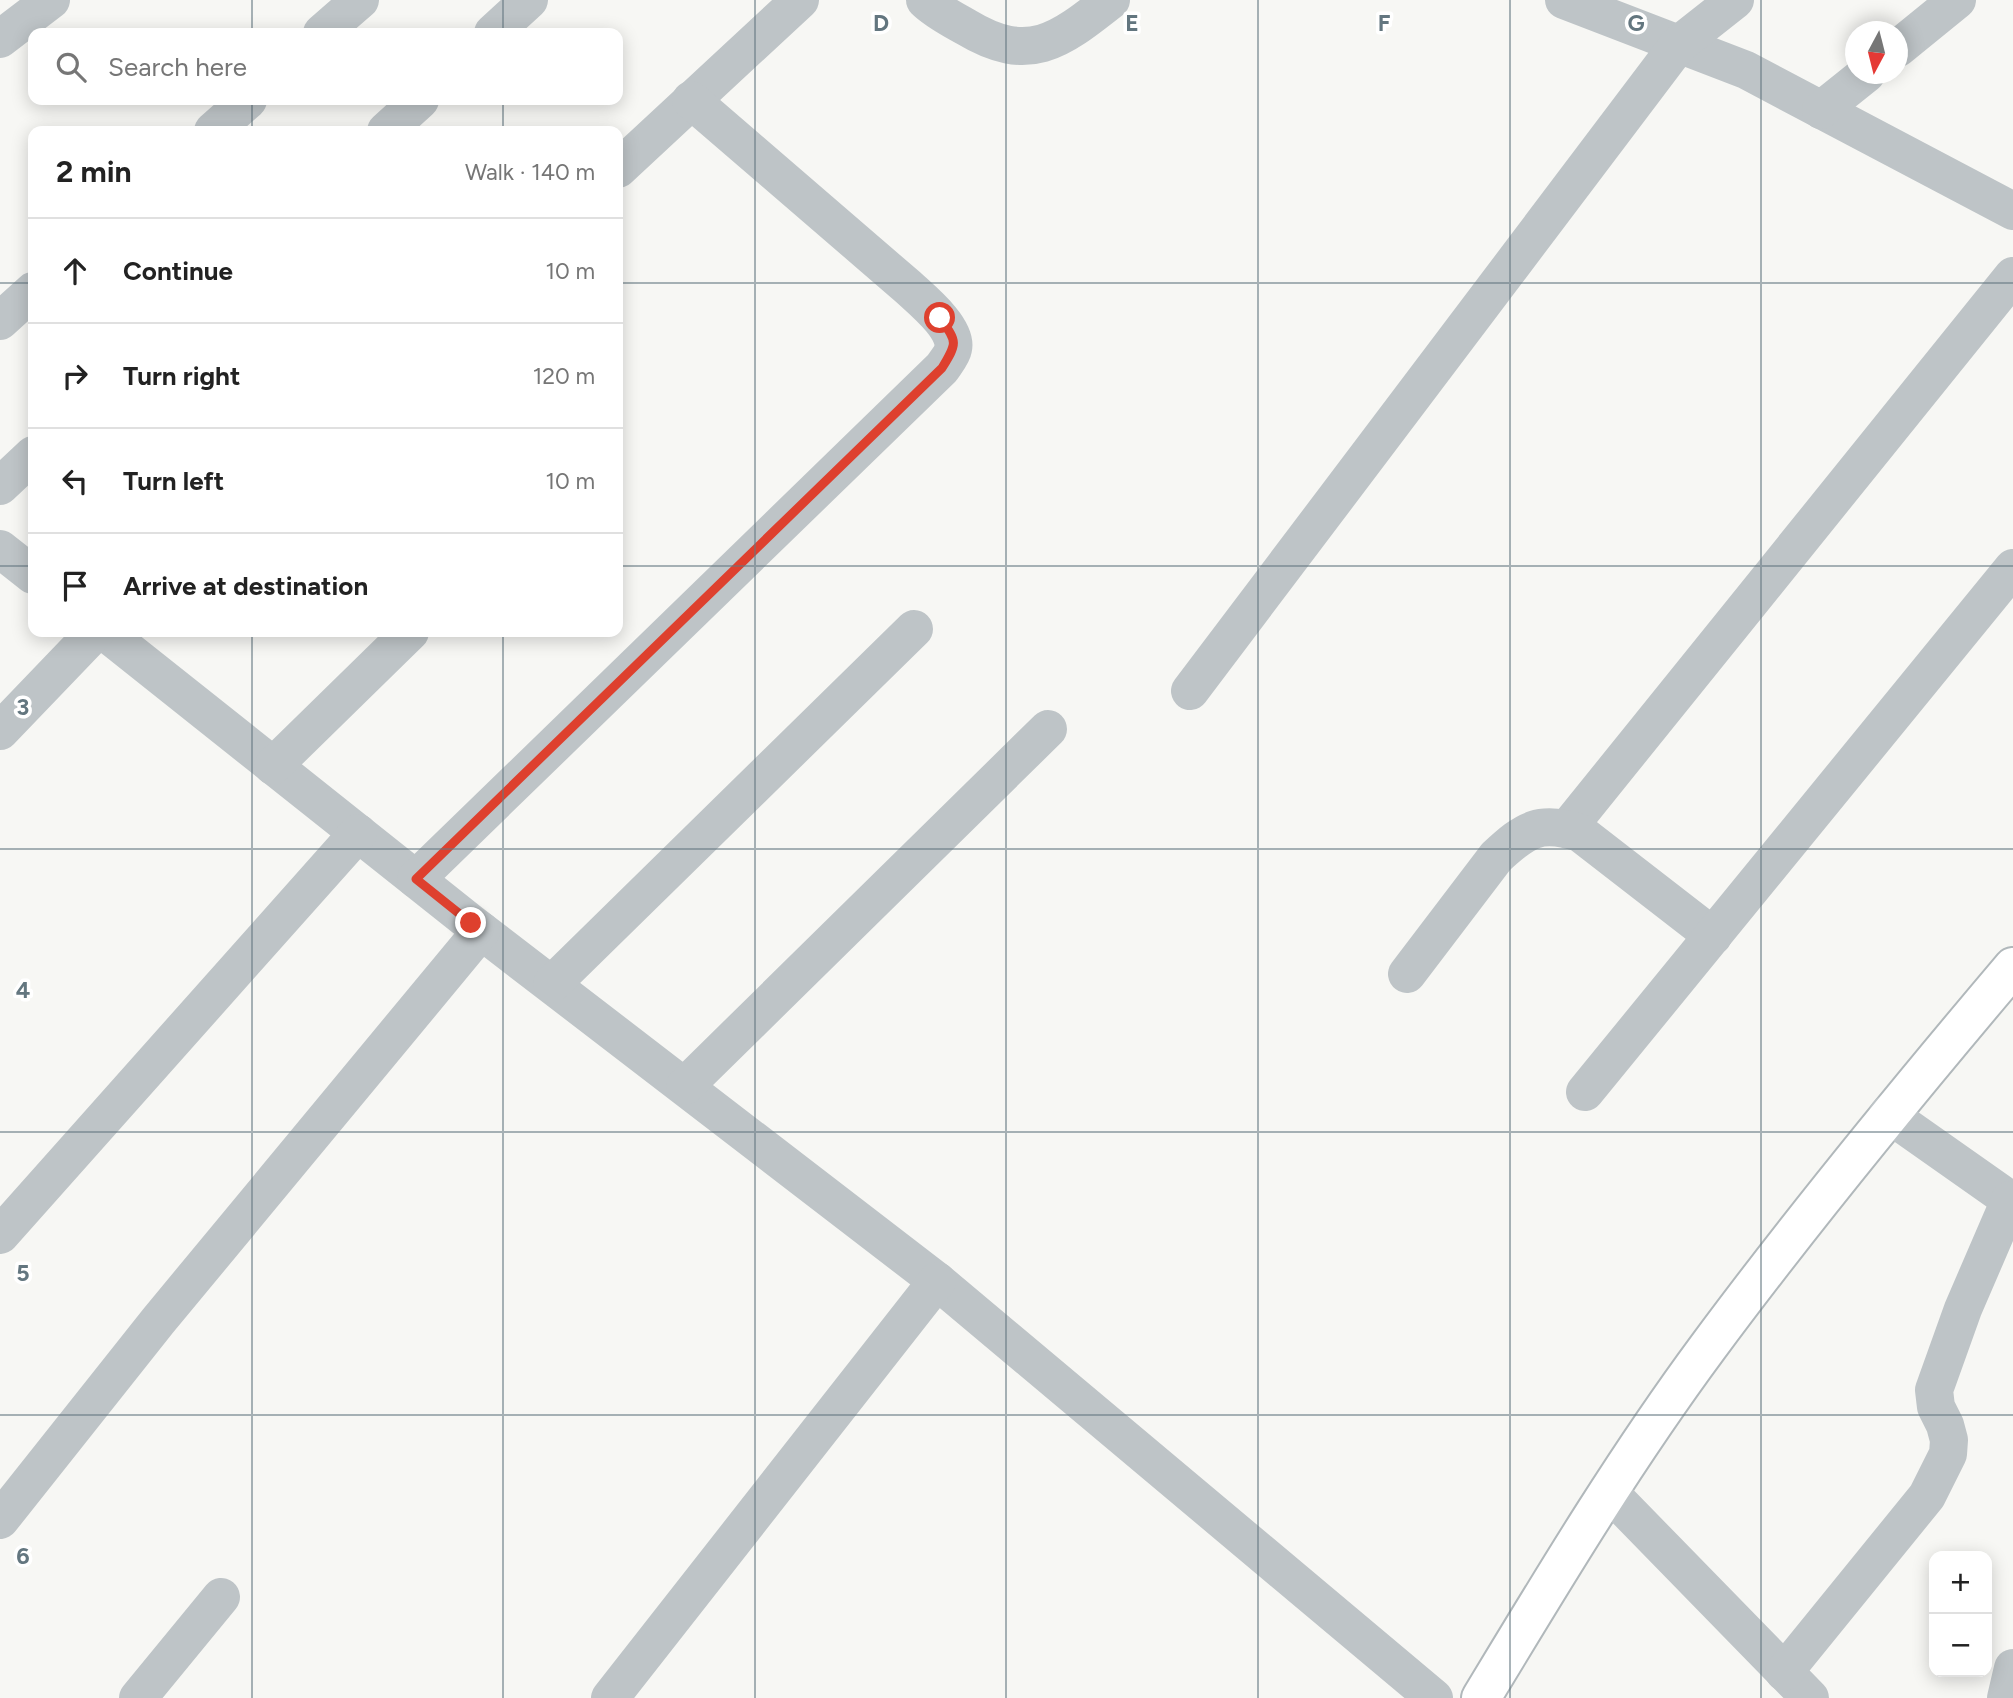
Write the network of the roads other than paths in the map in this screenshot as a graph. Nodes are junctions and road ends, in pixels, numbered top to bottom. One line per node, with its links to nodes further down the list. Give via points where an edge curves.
1 (51, 0): 12 (street)
2 (359, 0): 10 (street)
3 (529, 0): 11 (street)
4 (800, 0): 16 (street)
5 (925, 0): 6 (street, via 987,40 1005,46 1038,46 1062,36)
6 (1111, 0)
7 (1563, 0): 14 (street)
8 (1735, 0): 14 (street)
9 (1957, 0): 13 (street)
10 (328, 28)
11 (498, 28)
12 (0, 39)
13 (1908, 40)
14 (1678, 45): 19 (street, via 1746,71); 36 (street)
15 (1854, 84): 19 (street)
16 (691, 100): 22 (street); 42 (street, via 908,287 954,337 953,350 942,368)
17 (242, 105): 20 (street)
18 (415, 105): 21 (street)
19 (1821, 110): 23 (street)
20 (218, 126)
21 (391, 126)
22 (623, 164)
23 (2013, 211)
24 (2013, 276): 40 (street)
25 (28, 296): 26 (street)
26 (0, 321)
27 (28, 460): 28 (street)
28 (0, 486)
29 (0, 549): 31 (street)
30 (2013, 568): 44 (street)
31 (28, 571)
32 (914, 629): 47 (street)
33 (111, 637): 38 (street)
34 (115, 637): 39 (street)
35 (405, 637): 39 (street)
36 (1189, 691)
37 (1048, 729): 48 (street)
38 (0, 731)
39 (273, 766): 41 (street)
40 (1567, 829): 44 (street, via 1580,834); 46 (street, via 1546,826 1510,844)
41 (358, 833): 42 (street); 52 (street)
42 (416, 879): 43 (street)
43 (481, 931): 47 (street); 55 (street)
44 (1713, 936): 49 (street)
45 (2013, 967): 50 (street)
46 (1407, 974)
47 (552, 985): 48 (street)
48 (685, 1086): 53 (street)
49 (1585, 1092)
50 (1888, 1114): 51 (street); 54 (street, via 1707,1348)
51 (2012, 1201): 58 (street, via 1946,1351 1934,1390 1949,1440 1948,1454 1927,1496)
52 (0, 1235)
53 (937, 1281): 60 (street); 61 (street)
54 (1609, 1493): 58 (street); 62 (street)
55 (0, 1520)
56 (221, 1597): 59 (street)
57 (2013, 1668): 63 (street)
58 (1797, 1685)
59 (138, 1698)
60 (610, 1698)
61 (1434, 1698)
62 (1481, 1698)
63 (2006, 1698)

